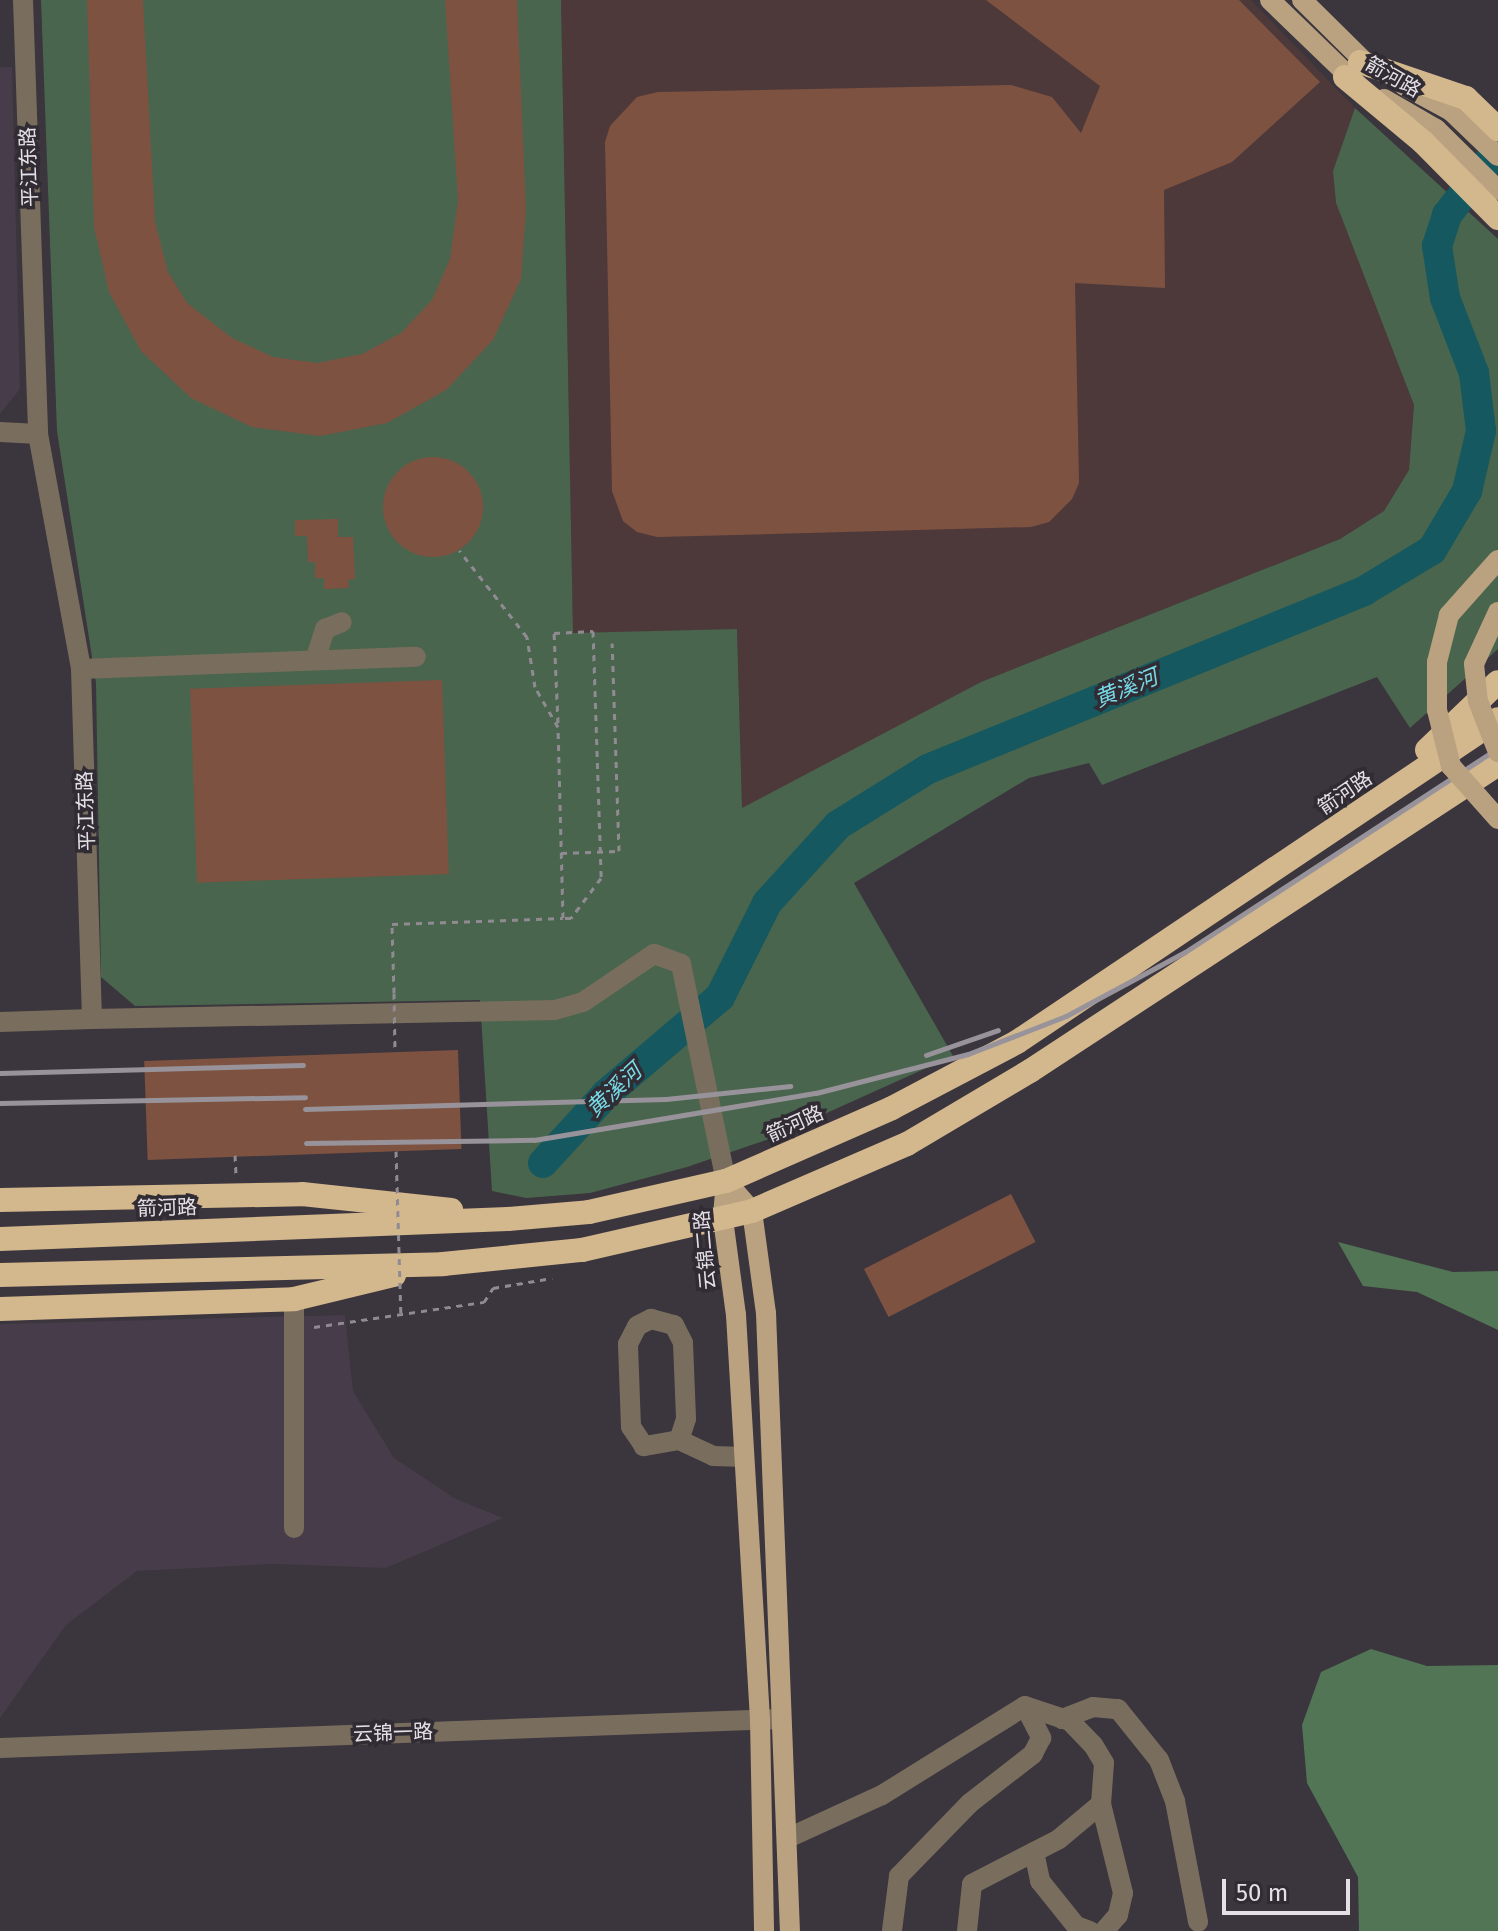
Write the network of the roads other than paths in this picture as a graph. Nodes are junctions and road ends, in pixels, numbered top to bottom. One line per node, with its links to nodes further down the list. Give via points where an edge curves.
1 (23, 0): 12 (street, 平江东路)
2 (1270, 0): 4 (main road, 箭河路)
3 (1302, 0): 4 (main road, 箭河路)
4 (1353, 70): 5 (highway); 7 (highway)
5 (1459, 105): 6 (highway); 8 (main road)
6 (1498, 129)
7 (1429, 135): 9 (main road); 10 (highway)
8 (1498, 156)
9 (1498, 190)
10 (1498, 218)
11 (0, 432): 12 (street)
12 (38, 434): 18 (street, 平江东路)
13 (1498, 560): 24 (main road, bridge, via 1449,615 1437,694 1451,766)
14 (1498, 612): 21 (main road, bridge, via 1474,664 1478,701)
15 (342, 622): 17 (street, via 325,629)
16 (416, 657): 17 (street)
17 (315, 660): 18 (street)
18 (81, 669): 25 (street, 平江东路)
19 (1498, 682): 23 (highway)
20 (1498, 719): 23 (highway, 箭河路)
21 (1498, 752)
22 (1498, 764): 29 (highway, via 1030,1071 907,1144)
23 (1369, 805): 27 (highway, 箭河路, via 1017,1042 892,1108)
24 (1498, 819)
25 (92, 1019): 26 (street); 27 (street, via 555,1010 583,1002 654,954 681,964)
26 (0, 1022)
27 (726, 1181): 29 (main road, 云锦二路); 30 (highway, 箭河路, via 589,1212); 31 (main road, 云锦二路)
28 (0, 1200): 30 (highway, via 302,1194)
29 (752, 1211): 31 (highway); 41 (main road, via 766,1313)
30 (508, 1219): 32 (highway, 箭河路)
31 (723, 1219): 33 (highway, via 582,1250); 38 (main road, 云锦二路)
32 (0, 1239)
33 (443, 1264): 34 (highway); 35 (highway)
34 (0, 1275)
35 (294, 1299): 36 (highway); 39 (street)
36 (0, 1309)
37 (679, 1440): 37 (street, via 686,1419 683,1343 674,1325 651,1319 637,1326 628,1344 631,1427 644,1446); 38 (street, via 713,1456)
38 (744, 1457): 43 (main road, 云锦二路)
39 (294, 1528)
40 (1025, 1706): 42 (street); 46 (street, via 882,1795); 51 (street, via 1041,1738 1033,1754 970,1803 899,1876)
41 (786, 1718): 43 (street, 云锦一路); 46 (main road)
42 (1062, 1719): 45 (street, via 1104,1763); 48 (street, via 1093,1707 1118,1709 1159,1760 1175,1801)
43 (760, 1720): 44 (street, 云锦一路); 49 (main road, 云锦二路)
44 (0, 1748)
45 (1101, 1804): 47 (street, via 1087,1821); 54 (street, via 1123,1893 1118,1915)
46 (788, 1838): 50 (main road)
47 (1034, 1852): 52 (street, via 972,1884); 53 (street, via 1040,1881 1076,1926)
48 (1198, 1922)
49 (764, 1931)
50 (790, 1931)
51 (892, 1931)
52 (967, 1931)
53 (1090, 1931)
54 (1104, 1931)

